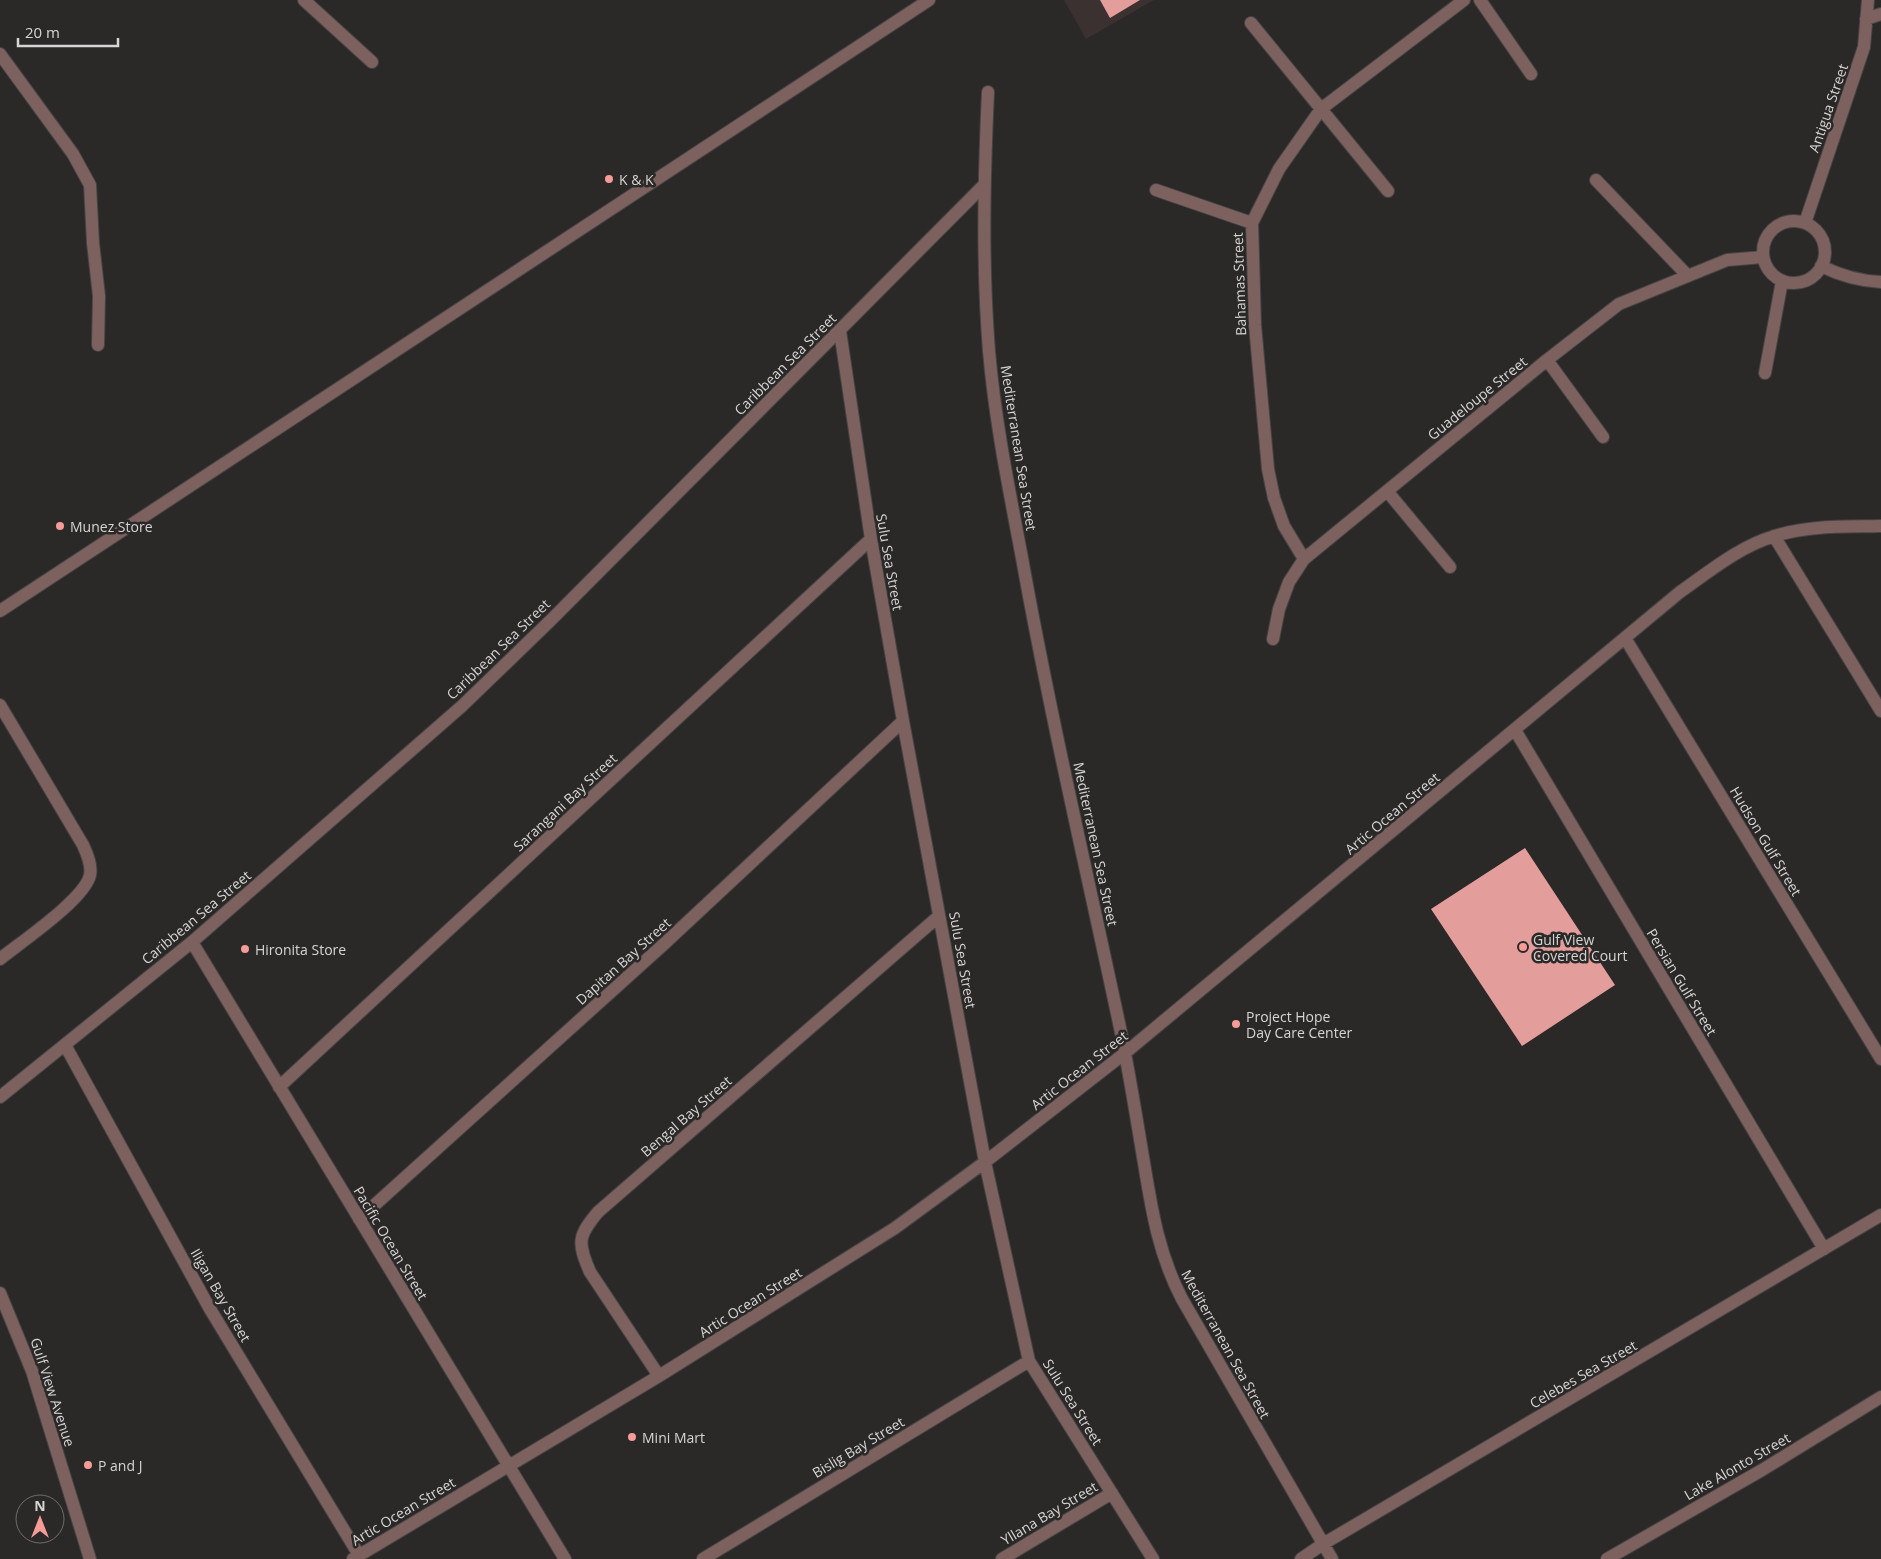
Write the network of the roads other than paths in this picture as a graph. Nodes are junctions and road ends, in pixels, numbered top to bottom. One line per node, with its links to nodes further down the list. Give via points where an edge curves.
1 (304, 0): 10 (street)
2 (930, 0): 36 (street)
3 (1464, 0): 13 (street, Bahamas Street)
4 (1480, 0): 11 (street)
5 (1868, 0): 7 (street, Antigua Street)
6 (1881, 14): 7 (street)
7 (1866, 19): 19 (street, Antigua Street, via 1864,47)
8 (1251, 23): 13 (street)
9 (0, 54): 26 (street, via 73,154 90,185 99,296)
10 (372, 62)
11 (1531, 74)
12 (988, 92): 15 (street, Mediterranean Sea Street)
13 (1320, 109): 17 (street); 18 (street, Bahamas Street, via 1279,169)
14 (1596, 180): 22 (street)
15 (983, 186): 25 (street, Caribbean Sea Street); 47 (street, Mediterranean Sea Street, via 984,285 999,432 1036,638)
16 (1156, 190): 18 (street)
17 (1388, 191)
18 (1252, 223): 34 (street, Bahamas Street, via 1255,325 1268,469 1284,526)
19 (1805, 223): 20 (street, via 1794,221 1774,228 1763,246); 21 (street, via 1814,228 1824,246)
20 (1763, 257): 22 (street, Guadeloupe Street, via 1727,260); 23 (street, via 1773,275)
21 (1822, 266): 23 (street, via 1805,281); 24 (street, via 1862,281)
22 (1687, 275): 27 (street, Guadeloupe Street, via 1619,304)
23 (1782, 281): 28 (street)
24 (1881, 282)
25 (840, 331): 33 (street, Sulu Sea Street); 44 (street, Caribbean Sea Street, via 462,706)
26 (98, 345)
27 (1547, 360): 29 (street); 30 (street, Guadeloupe Street)
28 (1765, 373)
29 (1604, 437)
30 (1387, 491): 34 (street, Guadeloupe Street); 35 (street)
31 (1881, 526): 32 (street, Artic Ocean Street, via 1828,527)
32 (1774, 536): 37 (street, Artic Ocean Street, via 1743,550 1708,572); 40 (street)
33 (871, 538): 41 (street, Sulu Sea Street); 49 (street, Sarangani Bay Street)
34 (1304, 559): 38 (street, Guadeloupe Street, via 1290,582)
35 (1450, 567)
36 (0, 610)
37 (1624, 638): 42 (street, Artic Ocean Street); 48 (street, Hudson Gulf Street)
38 (1273, 639)
39 (0, 705): 45 (street, via 83,845 90,874 74,900)
40 (1881, 712)
41 (903, 721): 43 (street, Sulu Sea Street); 53 (street, Dapitan Bay Street, via 664,944)
42 (1515, 730): 47 (street, Artic Ocean Street); 54 (street, Persian Gulf Street)
43 (939, 916): 51 (street, Sulu Sea Street); 57 (street, Bengal Bay Street, via 606,1205 583,1229 580,1243 590,1272)
44 (192, 942): 46 (street, Caribbean Sea Street); 49 (street, Pacific Ocean Street)
45 (0, 959)
46 (64, 1045): 50 (street, Caribbean Sea Street); 62 (street, Iligan Bay Street, via 210,1309)
47 (1125, 1053): 51 (street, Artic Ocean Street); 61 (street, Mediterranean Sea Street, via 1154,1220 1171,1278)
48 (1881, 1060)
49 (279, 1087): 53 (street, Pacific Ocean Street)
50 (0, 1097)
51 (985, 1162): 56 (street, Sulu Sea Street); 57 (street, Artic Ocean Street, via 895,1228)
52 (1881, 1215): 54 (street, Celebes Sea Street)
53 (359, 1219): 59 (street, Pacific Ocean Street)
54 (1824, 1249): 61 (street, Celebes Sea Street)
55 (0, 1293): 63 (street, Gulf View Avenue, via 32,1372)
56 (1029, 1361): 60 (street, Sulu Sea Street); 65 (street, Bislig Bay Street)
57 (659, 1376): 59 (street, Artic Ocean Street)
58 (1881, 1397): 70 (street, Lake Alonto Street)
59 (508, 1466): 62 (street, Artic Ocean Street); 64 (street, Pacific Ocean Street)
60 (1112, 1493): 66 (street, Yllana Bay Street); 67 (street, Sulu Sea Street)
61 (1323, 1544): 68 (street, Celebes Sea Street); 69 (street, Mediterranean Sea Street)
62 (356, 1557)
63 (90, 1559)
64 (565, 1559)
65 (703, 1559)
66 (1002, 1559)
67 (1153, 1559)
68 (1301, 1559)
69 (1332, 1559)
70 (1607, 1559)

